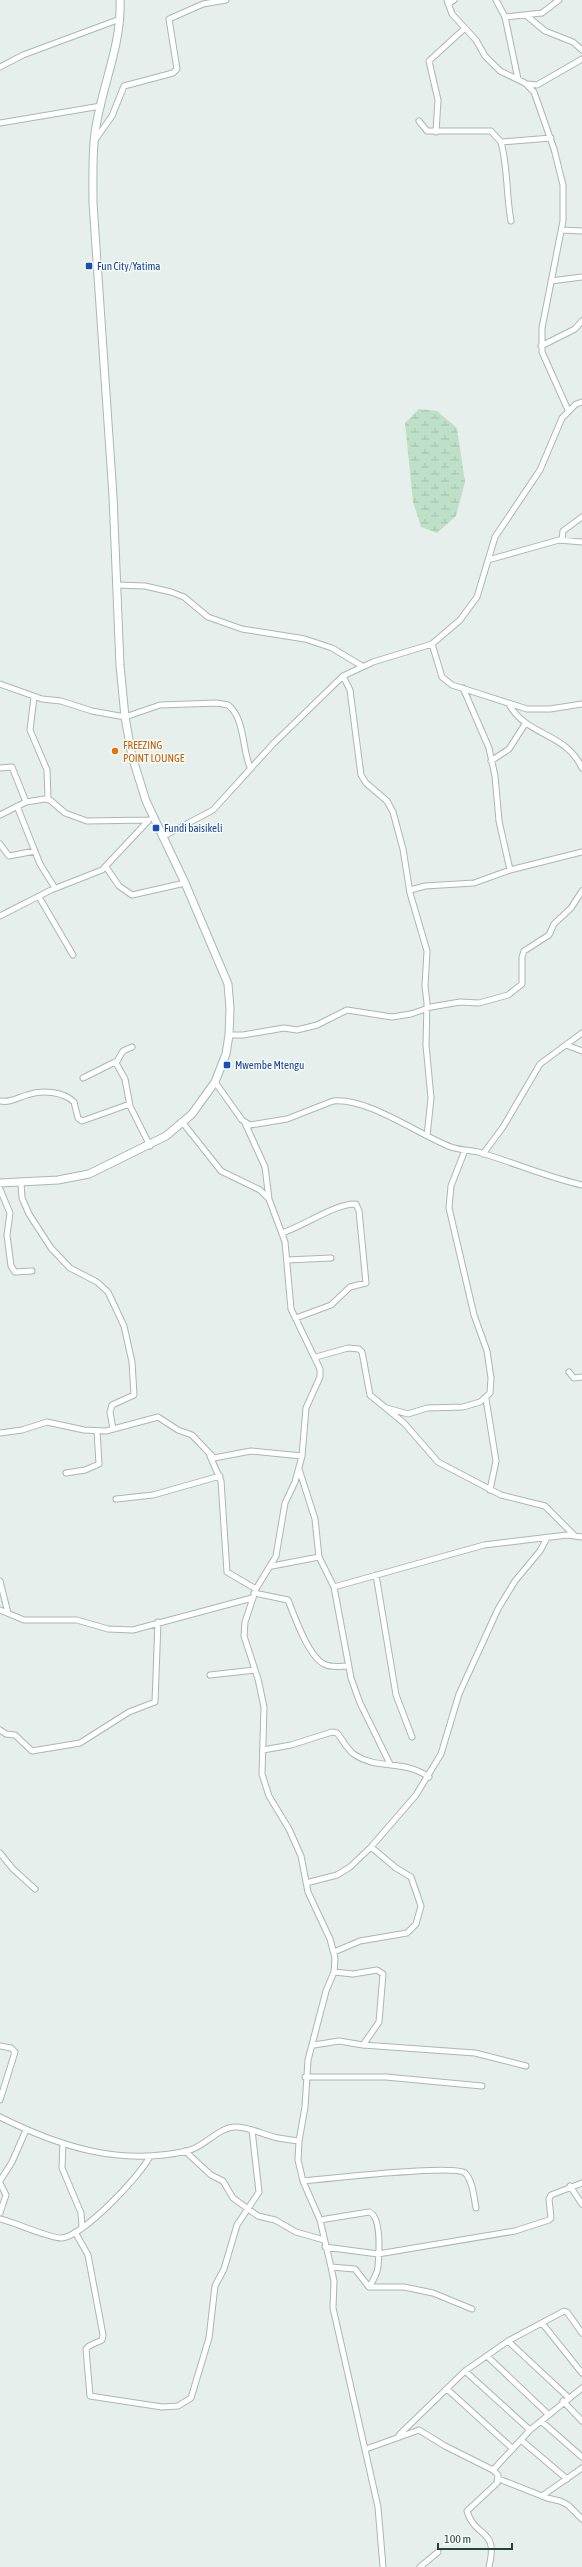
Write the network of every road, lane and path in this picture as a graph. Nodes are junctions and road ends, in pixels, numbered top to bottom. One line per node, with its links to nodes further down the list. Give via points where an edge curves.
1 (120, 0): 9 (main road)
2 (226, 0): 23 (street, via 203,4 169,19 178,69 173,73 124,86 112,116)
3 (454, 0): 6 (street)
4 (496, 0): 8 (street)
5 (559, 0): 7 (street, via 545,12)
6 (448, 2): 10 (street, via 452,14)
7 (527, 16): 8 (street); 11 (street, via 545,31 573,42)
8 (505, 17): 14 (street)
9 (120, 19): 13 (street, via 23,55); 18 (main road, via 117,47)
10 (464, 28): 14 (street, via 492,64); 21 (street, via 429,61 438,100)
11 (582, 50)
12 (582, 59): 16 (street)
13 (0, 67)
14 (518, 79): 15 (street)
15 (525, 83): 16 (street); 17 (street)
16 (537, 84): 17 (street)
17 (534, 92): 22 (street)
18 (100, 106): 20 (street); 23 (main road)
19 (419, 121): 21 (street, via 425,130)
20 (0, 123)
21 (436, 132): 24 (street, via 491,131)
22 (551, 138): 24 (street); 26 (street, via 563,185)
23 (95, 140): 38 (main road, via 93,203)
24 (501, 142): 25 (street, via 508,181 506,199)
25 (511, 221)
26 (562, 230): 27 (street); 29 (street)
27 (582, 231)
28 (582, 277): 29 (street)
29 (551, 280): 31 (street)
30 (582, 322): 31 (street, via 575,329)
31 (541, 346): 33 (street)
32 (582, 402): 33 (street)
33 (568, 410): 37 (street, via 562,418 540,470 495,537)
34 (582, 517): 35 (street, via 564,531)
35 (562, 540): 36 (street); 37 (street)
36 (582, 542)
37 (488, 560): 39 (street, via 472,606)
38 (117, 585): 40 (street, via 145,586 171,592 184,597 208,617 242,629 305,639 332,648); 47 (main road)
39 (432, 644): 40 (street); 43 (street, via 444,680)
40 (362, 666): 41 (street)
41 (343, 676): 50 (street); 66 (street, via 350,690 361,775 366,783 387,801 393,812)
42 (0, 684): 44 (street)
43 (463, 688): 46 (street); 49 (street, via 486,741)
44 (34, 697): 47 (street); 53 (street, via 30,730 47,770)
45 (582, 704): 46 (street, via 536,710)
46 (510, 706): 48 (street)
47 (125, 717): 50 (street, via 160,705 228,705 237,716); 57 (main road, via 132,756)
48 (525, 724): 49 (street, via 509,749); 52 (street, via 560,741 574,755)
49 (491, 761): 63 (street, via 499,821)
50 (250, 767): 58 (street, via 212,810)
51 (0, 768): 54 (street, via 12,767)
52 (582, 768)
53 (48, 799): 54 (street); 57 (street, via 65,813 87,821)
54 (26, 802): 55 (street)
55 (17, 806): 56 (street); 60 (street)
56 (0, 815)
57 (151, 819): 58 (main road); 62 (street)
58 (162, 837): 64 (main road)
59 (0, 844): 60 (street, via 9,856)
60 (35, 851): 65 (street)
61 (582, 852): 63 (street)
62 (106, 866): 64 (street, via 119,886 132,895); 65 (street, via 92,875)
63 (510, 870): 66 (street, via 474,883 424,886)
64 (185, 883): 73 (main road, via 228,984)
65 (55, 888): 68 (street)
66 (410, 890): 71 (street, via 427,951)
67 (582, 891): 71 (street, via 571,908 554,924 549,936 524,951 523,981 518,989 508,995 479,1003 460,1002)
68 (39, 897): 69 (street); 70 (street)
69 (0, 916)
70 (73, 955)
71 (427, 1009): 73 (street, via 392,1016 347,1010 317,1025 297,1030 284,1028); 84 (street, via 426,1045 431,1098)
72 (582, 1033): 74 (street)
73 (229, 1035): 79 (main road, via 226,1054)
74 (566, 1045): 76 (street); 87 (street, via 536,1070 503,1128)
75 (132, 1048): 77 (street, via 122,1051)
76 (582, 1050)
77 (117, 1061): 78 (street); 81 (street, via 125,1079)
78 (83, 1078)
79 (215, 1082): 82 (main road); 83 (street)
80 (0, 1102): 81 (street, via 30,1094 55,1092 74,1102 78,1118 82,1121 124,1105)
81 (130, 1106): 85 (street)
82 (183, 1123): 85 (main road); 92 (street, via 221,1171 256,1188)
83 (245, 1123): 84 (street, via 253,1126 287,1119 341,1100 374,1110); 92 (street, via 265,1167)
84 (427, 1136): 86 (street, via 452,1148)
85 (150, 1146): 88 (main road, via 89,1174 64,1180)
86 (465, 1150): 87 (street); 101 (street, via 451,1186 449,1208 474,1316 487,1351 491,1378 490,1393)
87 (483, 1154): 90 (street)
88 (21, 1183): 89 (main road); 103 (street, via 22,1198 28,1214 52,1248 70,1268 106,1289 124,1326 132,1362 134,1395 112,1405 110,1412)
89 (0, 1184)
90 (582, 1185)
91 (0, 1189): 96 (street, via 10,1213 8,1235 11,1268 15,1272)
92 (269, 1199): 93 (street)
93 (282, 1233): 95 (street); 97 (street, via 303,1226 340,1207 354,1204 359,1211 366,1283 350,1287 330,1305)
94 (331, 1258): 95 (street)
95 (287, 1260): 97 (street, via 290,1301)
96 (32, 1271)
97 (296, 1318): 98 (street)
98 (316, 1357): 102 (street, via 348,1348 359,1349 362,1352 369,1394); 107 (street, via 320,1377 306,1408)
99 (569, 1372): 100 (street, via 574,1378)
100 (582, 1377)
101 (486, 1398): 102 (street, via 463,1407 429,1408 408,1414); 111 (street, via 496,1461)
102 (387, 1408): 111 (street, via 407,1426 438,1462)
103 (113, 1429): 104 (street); 106 (street, via 162,1417 178,1430 196,1438)
104 (97, 1431): 105 (street, via 44,1422 22,1430); 109 (street, via 99,1464 85,1470)
105 (0, 1433)
106 (210, 1455): 107 (street, via 219,1458 260,1451); 110 (street)
107 (302, 1456): 108 (street)
108 (299, 1468): 116 (street, via 314,1515); 117 (street, via 285,1502 277,1553)
109 (66, 1473)
110 (220, 1476): 112 (street, via 153,1495); 121 (street, via 226,1569)
111 (490, 1490): 113 (street, via 506,1497 545,1506)
112 (116, 1498)
113 (574, 1535): 114 (street); 115 (street)
114 (582, 1537)
115 (547, 1538): 118 (street, via 484,1545); 132 (street, via 540,1551 515,1580 498,1608 459,1694 441,1754)
116 (319, 1557): 117 (street); 120 (street)
117 (272, 1566): 121 (street)
118 (376, 1575): 120 (street); 129 (street, via 396,1695)
119 (0, 1581): 123 (street)
120 (334, 1587): 125 (street, via 343,1626)
121 (254, 1593): 124 (street); 125 (street, via 288,1600 294,1620 320,1662 325,1665); 126 (street, via 244,1636)
122 (0, 1610): 123 (street)
123 (8, 1613): 124 (street, via 24,1620 77,1620 108,1629 126,1630)
124 (158, 1622): 128 (street, via 155,1702 129,1712 80,1743 38,1752 29,1749 15,1735)
125 (348, 1666): 131 (street, via 360,1703)
126 (255, 1670): 127 (street); 130 (street, via 264,1707)
127 (210, 1676)
128 (0, 1730)
129 (412, 1737)
130 (263, 1750): 131 (street, via 291,1745 332,1732 340,1737 355,1756 370,1762); 135 (street, via 261,1769 266,1788 293,1837 301,1856)
131 (390, 1764): 132 (street, via 413,1768)
132 (428, 1777): 133 (street, via 408,1806)
133 (371, 1847): 135 (street, via 345,1871); 137 (street, via 411,1877 421,1906 419,1916 408,1933 360,1941)
134 (0, 1853): 136 (street)
135 (306, 1883): 137 (street)
136 (35, 1889)
137 (334, 1952): 138 (street)
138 (334, 1972): 139 (street, via 324,1999); 140 (street, via 354,1974 377,1970 383,1974 379,2022)
139 (314, 2045): 140 (street, via 330,2041); 143 (street)
140 (363, 2045): 142 (street, via 475,2053)
141 (0, 2046): 145 (street, via 13,2049 15,2054)
142 (526, 2066)
143 (305, 2077): 144 (street, via 386,2077); 149 (street, via 305,2107)
144 (482, 2086)
145 (0, 2100)
146 (0, 2117): 147 (street)
147 (26, 2130): 150 (street); 154 (street)
148 (252, 2130): 149 (street); 151 (street, via 230,2128 193,2150); 158 (street, via 260,2188 257,2197)
149 (299, 2141): 153 (street, via 298,2160)
150 (63, 2143): 152 (street, via 81,2150); 163 (street, via 62,2168 81,2214)
151 (185, 2151): 152 (street); 158 (street, via 211,2175 223,2181 234,2198)
152 (149, 2158): 163 (street, via 130,2184)
153 (303, 2181): 159 (street, via 460,2170 468,2177); 162 (street)
154 (0, 2182): 160 (street, via 6,2195)
155 (581, 2182): 156 (street)
156 (570, 2186): 157 (street); 167 (street, via 551,2195 551,2218 545,2222 515,2231)
157 (582, 2204)
158 (248, 2208): 164 (street, via 237,2225 224,2269 215,2286 211,2329 194,2394 178,2406 137,2404 90,2396 86,2349 102,2340 103,2335 88,2255); 165 (street, via 258,2216 275,2220 296,2232)
159 (476, 2208)
160 (0, 2213)
161 (0, 2219): 164 (street, via 56,2238)
162 (320, 2220): 165 (street); 167 (street, via 373,2213 378,2225)
163 (82, 2227): 164 (street)
164 (75, 2232)
165 (324, 2240): 166 (street)
166 (326, 2247): 167 (street); 168 (street)
167 (378, 2254): 169 (street, via 378,2268)
168 (331, 2266): 169 (street, via 355,2269); 187 (street, via 335,2321)
169 (369, 2287): 170 (street, via 404,2287 433,2293)
170 (472, 2309)
171 (542, 2323): 172 (street, via 564,2311); 173 (street); 176 (street)
172 (582, 2333)
173 (508, 2341): 174 (street); 179 (street)
174 (487, 2356): 175 (street); 181 (street)
175 (465, 2371): 178 (street); 184 (street)
176 (582, 2374)
177 (582, 2388): 179 (street)
178 (447, 2389): 185 (street); 188 (street)
179 (569, 2398): 180 (street)
180 (564, 2401): 181 (street); 183 (street)
181 (548, 2414): 182 (street)
182 (541, 2421): 184 (street); 189 (street)
183 (582, 2421)
184 (530, 2430): 186 (street)
185 (397, 2436): 187 (street); 191 (street, via 419,2430 451,2450)
186 (521, 2440): 188 (street); 192 (street)
187 (366, 2449): 197 (street, via 379,2515)
188 (512, 2449): 191 (street)
189 (582, 2457)
190 (582, 2468): 192 (street)
191 (493, 2470): 193 (street)
192 (567, 2478): 194 (street)
193 (499, 2479): 194 (street); 200 (street, via 467,2511 491,2543 492,2558)
194 (542, 2496): 195 (street, via 568,2505)
195 (582, 2519)
196 (438, 2552): 199 (street)
197 (383, 2564): 198 (street)
198 (387, 2567)
199 (420, 2567)
200 (489, 2567)

